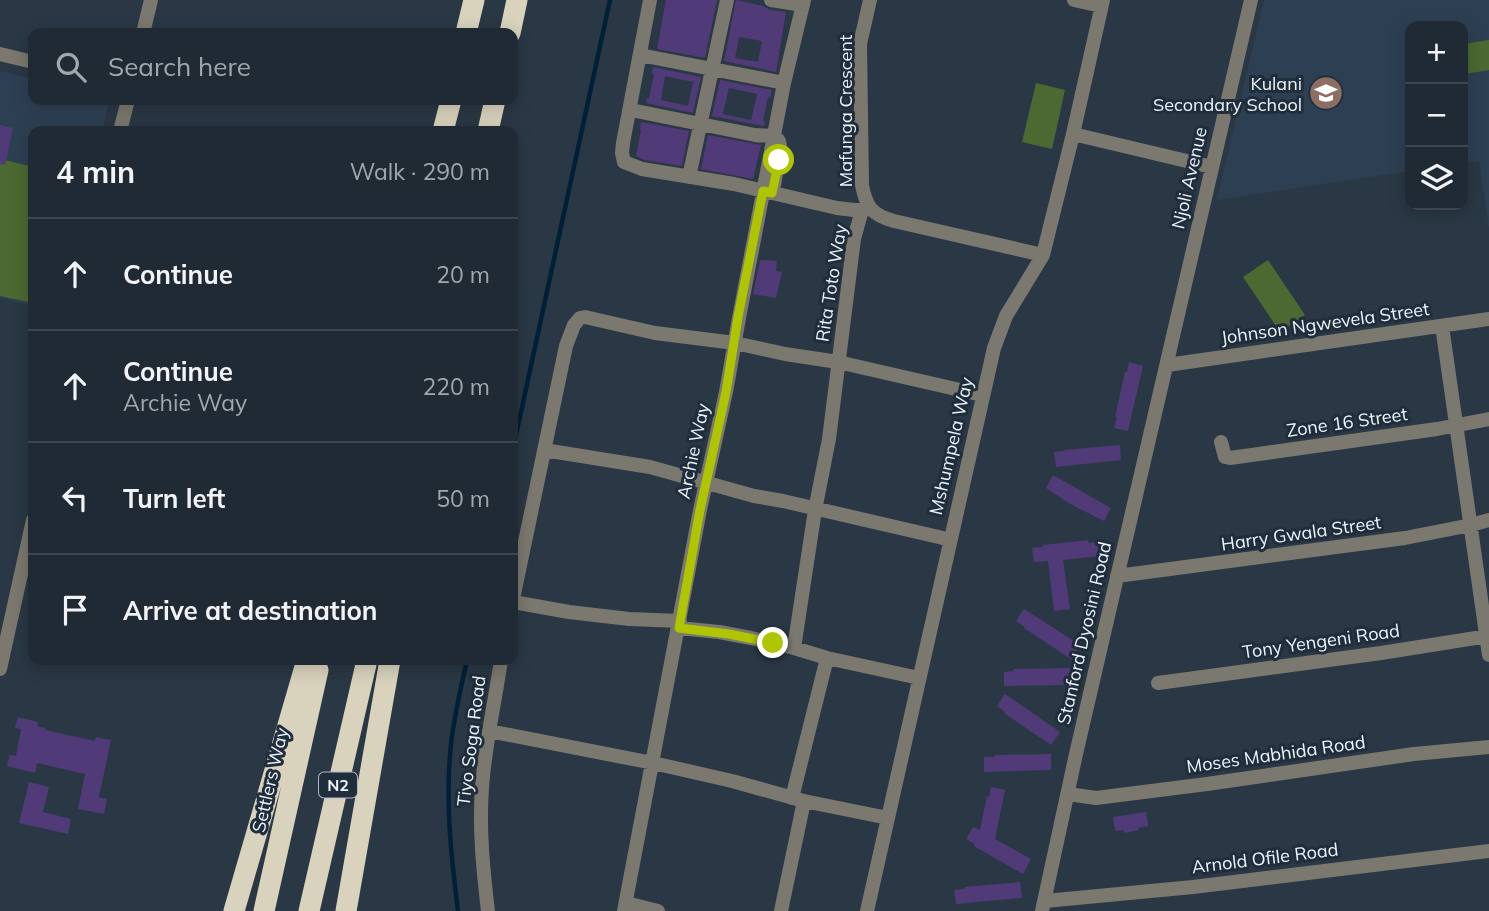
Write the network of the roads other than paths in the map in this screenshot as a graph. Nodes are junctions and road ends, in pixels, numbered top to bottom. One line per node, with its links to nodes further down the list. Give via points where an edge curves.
1 (151, 0): 12 (street)
2 (474, 0): 13 (highway)
3 (517, 0): 14 (highway)
4 (650, 0): 16 (street)
5 (727, 0): 18 (street)
6 (771, 0): 10 (street)
7 (870, 0): 33 (street, Mafunga Crescent, via 860,44)
8 (1074, 0): 11 (street)
9 (1251, 0): 30 (street, Njoli Avenue)
10 (803, 3): 19 (street, Archie Way)
11 (1102, 3): 28 (street, Mshumpela Way)
12 (144, 28)
13 (467, 28)
14 (511, 28)
15 (0, 54): 17 (street)
16 (640, 54): 18 (street); 23 (street)
17 (28, 61)
18 (712, 68): 19 (street); 24 (street)
19 (784, 83): 29 (street, Archie Way)
20 (127, 105): 25 (street)
21 (450, 105): 26 (highway)
22 (494, 105): 27 (highway)
23 (631, 110): 24 (street); 31 (street, via 624,162)
24 (700, 124): 29 (street); 31 (street)
25 (121, 126)
26 (444, 126)
27 (489, 126)
28 (1073, 134): 30 (street); 34 (street, Mshumpela Way)
29 (774, 136): 32 (street, Archie Way)
30 (1212, 167): 39 (street, Njoli Avenue)
31 (690, 177): 32 (street)
32 (768, 192): 33 (street); 37 (street, Archie Way)
33 (866, 210): 34 (street, via 894,221); 38 (street, Rita Toto Way, via 854,239)
34 (1043, 255): 40 (street, Mshumpela Way, via 1000,330)
35 (1489, 319): 36 (street, Johnson Ngwevela Street)
36 (1442, 326): 39 (street, Johnson Ngwevela Street); 42 (street)
37 (735, 343): 38 (street); 44 (street, via 580,318 565,346); 45 (street, Archie Way)
38 (838, 362): 40 (street); 46 (street, Rita Toto Way)
39 (1167, 365): 52 (street, Stanford Dyosini Road)
40 (982, 395): 49 (street, Mshumpela Way)
41 (1489, 419): 42 (street, Zone 16 Street)
42 (1457, 425): 43 (street, Zone 16 Street, via 1230,458 1225,457); 48 (street)
43 (1221, 442)
44 (544, 450): 45 (street, via 638,465); 51 (street)
45 (706, 482): 46 (street); 54 (street, Archie Way)
46 (815, 510): 49 (street); 56 (street, Rita Toto Way)
47 (1489, 520): 48 (street, Harry Gwala Street)
48 (1471, 525): 52 (street, Harry Gwala Street); 55 (street)
49 (950, 541): 65 (street, Mshumpela Way)
50 (28, 543): 64 (street)
51 (518, 576)
52 (1117, 576): 70 (street, Stanford Dyosini Road)
53 (518, 601): 54 (street, via 569,612)
54 (679, 624): 56 (street); 69 (street, Archie Way)
55 (1488, 636): 57 (street); 66 (street, Tony Yengeni Road)
56 (794, 648): 58 (street)
57 (1489, 655)
58 (827, 658): 65 (street); 71 (street)
59 (306, 665): 76 (highway)
60 (319, 665): 77 (highway, Settlers Way / N2)
61 (366, 665): 78 (highway, N2)
62 (389, 665): 79 (highway)
63 (500, 665): 67 (street, Tiyo Soga Road)
64 (0, 669)
65 (919, 678): 72 (street, Mshumpela Way)
66 (1158, 683)
67 (489, 732): 69 (street); 80 (street, Tiyo Soga Road, via 480,817)
68 (1489, 747): 70 (street, Moses Mabhida Road, via 1105,797)
69 (653, 763): 71 (street); 75 (street, Archie Way)
70 (1068, 794): 74 (street, Stanford Dyosini Road)
71 (798, 800): 72 (street); 82 (street)
72 (888, 818): 83 (street, Mshumpela Way)
73 (1489, 851): 74 (street, Arnold Ofile Road)
74 (1044, 906)
75 (625, 907): 81 (street)
76 (234, 911)
77 (264, 911)
78 (309, 911)
79 (346, 911)
80 (488, 911)
81 (658, 911)
82 (781, 911)
83 (867, 911)

